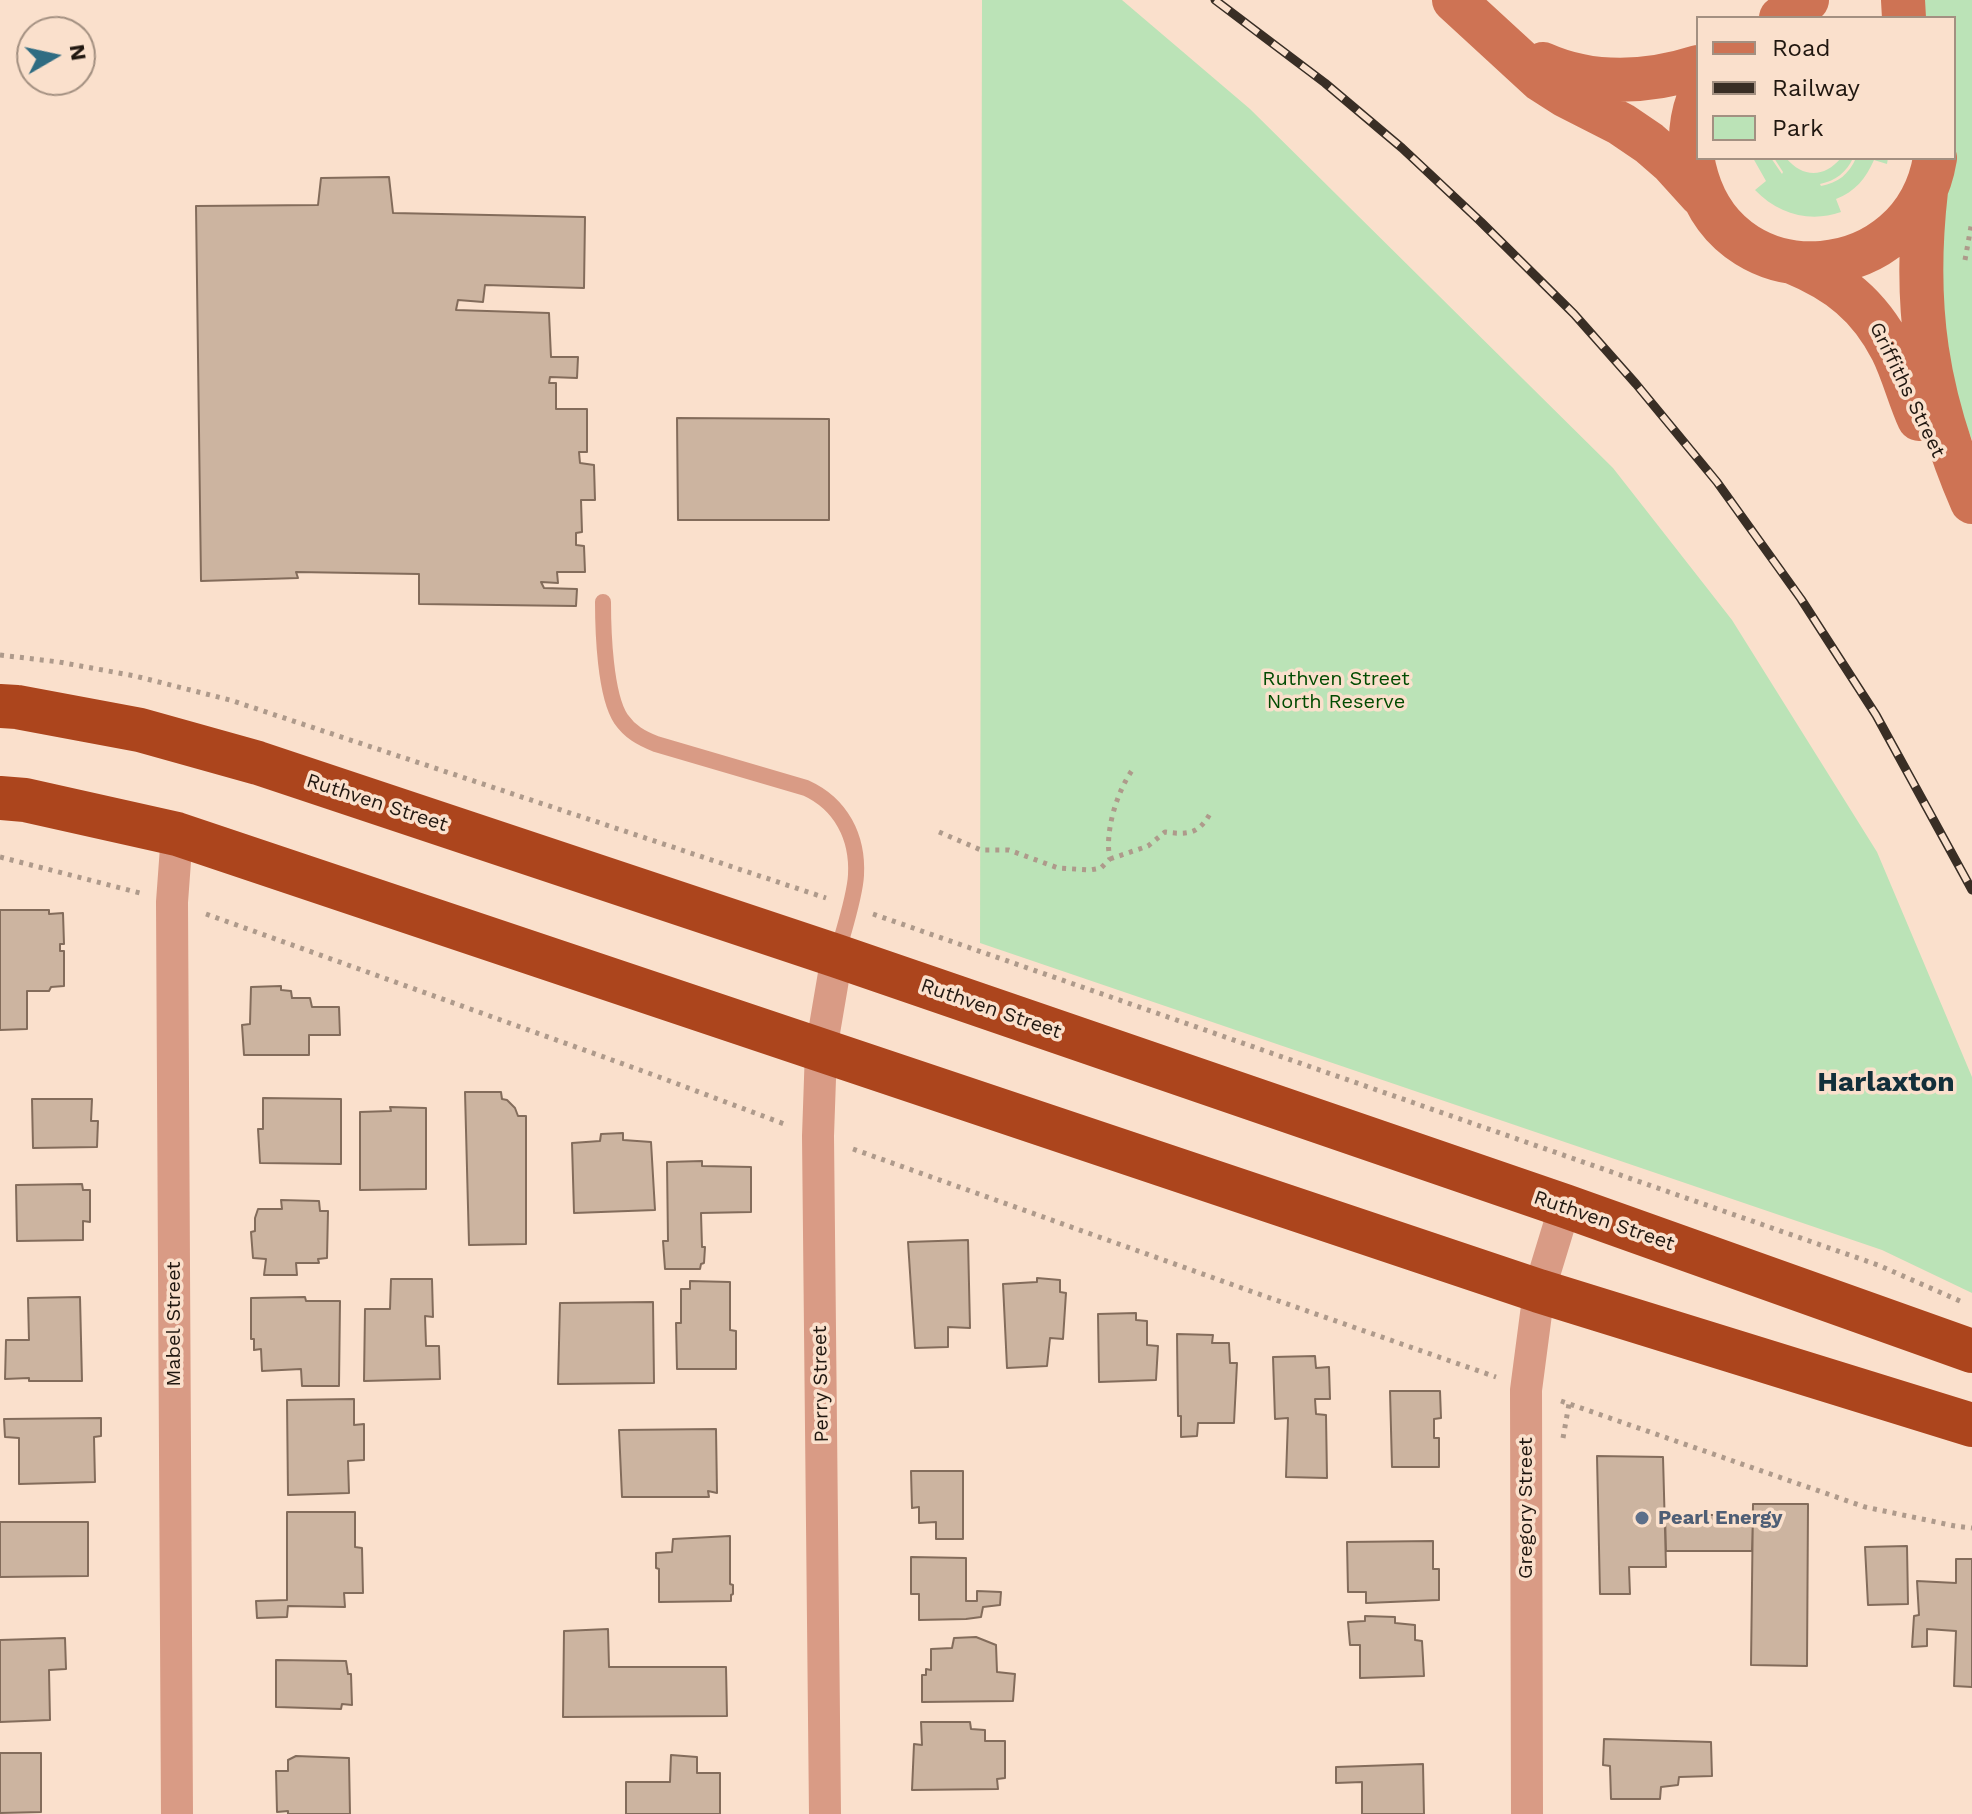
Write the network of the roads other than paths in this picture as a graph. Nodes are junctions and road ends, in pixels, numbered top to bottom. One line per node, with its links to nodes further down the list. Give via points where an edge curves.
1 (1454, 0): 4 (main road)
2 (1807, 0): 3 (main road)
3 (1784, 16)
4 (1498, 40): 5 (main road, via 1550,67 1579,75 1638,80); 8 (main road, via 1541,80 1649,143)
5 (1696, 68)
6 (1696, 110): 8 (main road, via 1692,158)
7 (1930, 174): 9 (main road, via 1903,225 1870,250 1817,264); 10 (main road, Griffiths Street, via 1921,232 1922,316 1940,417)
8 (1711, 209): 9 (main road, via 1751,246)
9 (1790, 261): 10 (main road, Griffiths Street, via 1836,284 1869,313 1893,351 1934,450)
10 (1972, 504)
11 (603, 602): 15 (lane, via 603,644 614,705 627,727 656,744 806,788 840,814 853,845 856,877)
12 (6, 707): 15 (highway, Ruthven Street, via 140,730 258,763)
13 (0, 798): 14 (highway)
14 (177, 834): 16 (highway); 21 (street, Mabel Street, via 172,902)
15 (837, 956): 16 (street, Perry Street); 17 (highway, Ruthven Street)
16 (821, 1050): 18 (highway); 22 (street, Perry Street)
17 (1565, 1206): 18 (street, Gregory Street); 19 (highway, Ruthven Street)
18 (1539, 1291): 20 (highway); 23 (street, Gregory Street, via 1526,1390)
19 (1972, 1351)
20 (1972, 1425)
21 (177, 1814)
22 (825, 1814)
23 (1527, 1814)

